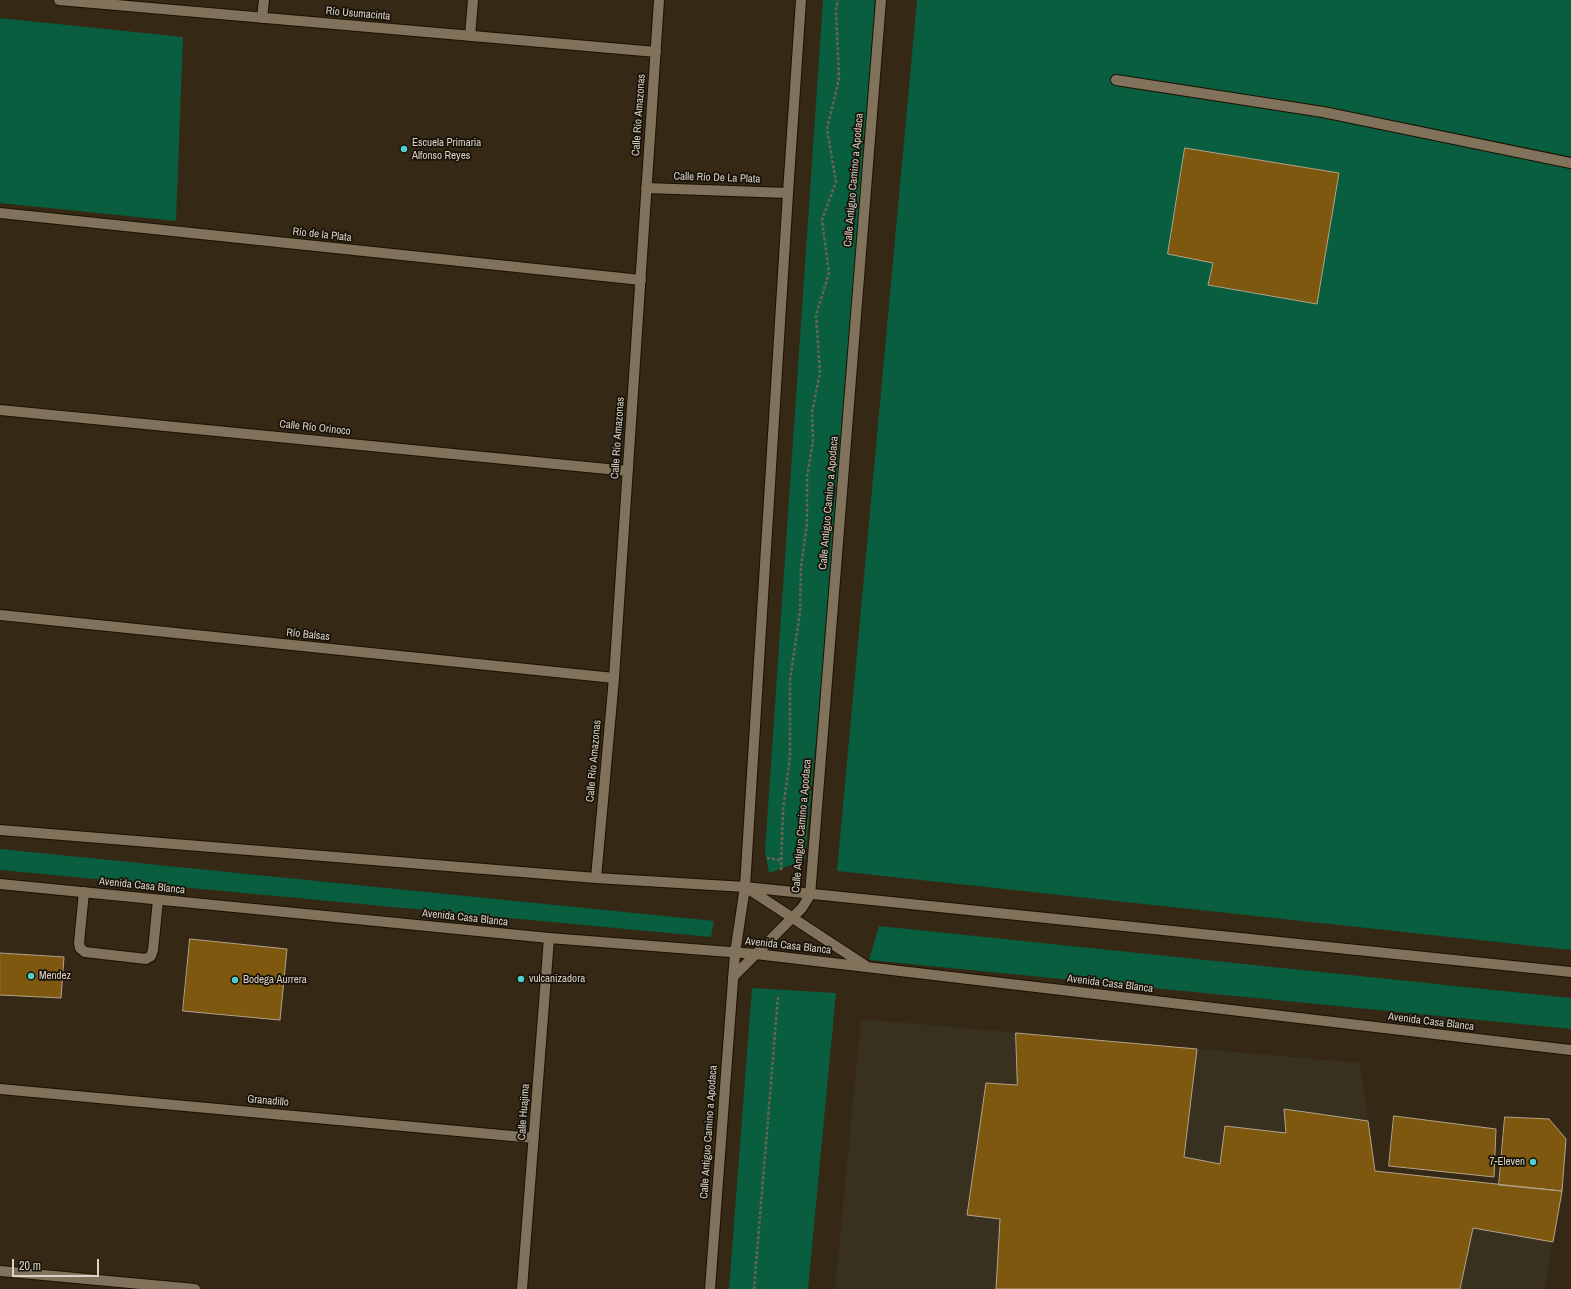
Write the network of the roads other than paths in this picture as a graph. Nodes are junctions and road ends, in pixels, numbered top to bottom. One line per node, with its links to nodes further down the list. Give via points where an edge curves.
1 (59, 0): 7 (street, Río Usumacinta)
2 (264, 0): 7 (street)
3 (473, 0): 8 (street)
4 (659, 0): 9 (street, Calle Río Amazonas)
5 (801, 0): 13 (street, Calle Antiguo Camino a Apodaca)
6 (881, 0): 25 (street, Calle Antiguo Camino a Apodaca)
7 (262, 18): 8 (street, Río Usumacinta)
8 (470, 36): 9 (street, Río Usumacinta)
9 (656, 52): 12 (street, Calle Río Amazonas)
10 (1116, 80): 11 (street, via 1324,112)
11 (1571, 163)
12 (646, 188): 13 (street, Calle Río De La Plata); 15 (street, Calle Río Amazonas)
13 (788, 193): 23 (street, Calle Antiguo Camino a Apodaca)
14 (0, 213): 15 (street, Río de la Plata)
15 (641, 280): 17 (street, Calle Río Amazonas)
16 (0, 410): 17 (street, Calle Río Orinoco)
17 (628, 471): 19 (street, Calle Río Amazonas)
18 (0, 615): 19 (street, Río Balsas)
19 (614, 678): 21 (street, Calle Río Amazonas)
20 (0, 830): 21 (street)
21 (596, 878): 23 (street)
22 (0, 884): 24 (street, Avenida Casa Blanca)
23 (745, 887): 25 (street); 27 (street); 29 (street, Calle Antiguo Camino a Apodaca)
24 (84, 892): 26 (street, Avenida Casa Blanca); 26 (street, via 78,943 80,948 85,952 146,959 151,956 153,950)
25 (810, 895): 27 (street, Calle Antiguo Camino a Apodaca); 32 (street)
26 (158, 900): 28 (street, Avenida Casa Blanca)
27 (793, 917): 30 (street, Calle Antiguo Camino a Apodaca); 31 (street)
28 (549, 938): 29 (street, Avenida Casa Blanca); 36 (street, Calle Huajima)
29 (735, 953): 30 (street, Avenida Casa Blanca); 33 (street, Calle Antiguo Camino a Apodaca)
30 (756, 954): 31 (street, Avenida Casa Blanca); 33 (street, Calle Antiguo Camino a Apodaca)
31 (868, 968): 34 (street, Avenida Casa Blanca)
32 (1571, 972)
33 (732, 977): 40 (street, Calle Antiguo Camino a Apodaca)
34 (1571, 1050)
35 (0, 1089): 36 (street, Granadillo)
36 (534, 1138): 39 (street, Calle Huajima)
37 (0, 1271): 38 (street)
38 (195, 1289)
39 (522, 1289)
40 (710, 1289)

